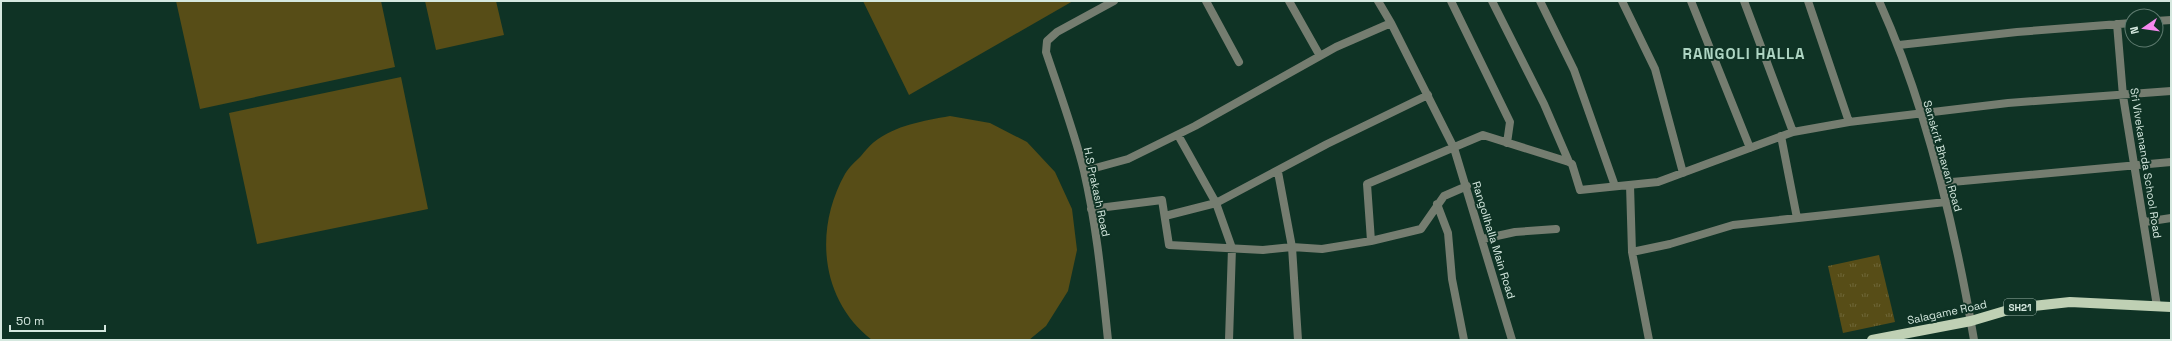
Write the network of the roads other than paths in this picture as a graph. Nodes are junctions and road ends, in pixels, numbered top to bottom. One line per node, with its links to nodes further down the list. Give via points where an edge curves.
1 (1114, 1): 33 (street, H.S Prakash Road, via 1058,32 1047,41 1046,52)
2 (1206, 1): 18 (street)
3 (1289, 1): 17 (street)
4 (1378, 1): 13 (street, Rangolihalla Main Road)
5 (1451, 1): 27 (street, via 1510,122)
6 (1492, 1): 30 (street, via 1544,104)
7 (1540, 1): 39 (street, via 1574,70)
8 (1622, 1): 35 (street, via 1655,69)
9 (1691, 1): 29 (street)
10 (1744, 1): 24 (street)
11 (1808, 1): 23 (street)
12 (1879, 1): 16 (street, Sanskrit Bhavan Road)
13 (1391, 23): 17 (street); 20 (street, Rangolihalla Main Road)
14 (2117, 24): 15 (street); 16 (street); 21 (street, Sri Vivekananda School Road)
15 (2124, 24)
16 (1898, 45): 22 (street, Sanskrit Bhavan Road)
17 (1320, 56): 25 (street)
18 (1239, 62)
19 (2171, 91): 21 (street)
20 (1428, 95): 28 (street, Rangolihalla Main Road); 34 (street, via 1327,144)
21 (2123, 95): 22 (street, via 2008,103); 32 (street, Sri Vivekananda School Road)
22 (1920, 114): 23 (street); 36 (street, Sanskrit Bhavan Road)
23 (1849, 122): 24 (street)
24 (1793, 132): 26 (street)
25 (1178, 134): 33 (street, via 1128,159); 41 (street)
26 (1781, 136): 29 (street); 45 (street)
27 (1507, 143): 28 (street, via 1484,135); 30 (street)
28 (1454, 148): 38 (street, Rangolihalla Main Road); 50 (street, via 1367,184)
29 (1750, 148): 35 (street)
30 (1569, 162): 39 (street, via 1572,164 1580,190)
31 (2171, 162): 32 (street)
32 (2135, 166): 36 (street); 47 (street, Sri Vivekananda School Road)
33 (1084, 171): 43 (street, H.S Prakash Road)
34 (1278, 172): 41 (street); 51 (street)
35 (1683, 173): 37 (street, via 1658,182)
36 (1941, 183): 40 (street, Sanskrit Bhavan Road)
37 (1630, 185): 39 (street); 53 (street)
38 (1467, 186): 42 (street, via 1444,196); 49 (street, Rangolihalla Main Road)
39 (1615, 186)
40 (1946, 202): 45 (street); 56 (street, Sanskrit Bhavan Road)
41 (1216, 203): 44 (street); 52 (street)
42 (1437, 204): 50 (street, via 1424,225 1417,231); 60 (street, via 1446,226 1452,279)
43 (1091, 209): 44 (street, via 1162,200); 57 (street, H.S Prakash Road, via 1100,260)
44 (1165, 216): 52 (street, via 1168,245)
45 (1798, 218): 53 (street, via 1733,224 1670,244)
46 (2171, 218): 47 (street)
47 (2145, 222): 54 (street, Sri Vivekananda School Road)
48 (1556, 229): 49 (street, via 1514,232)
49 (1483, 239): 61 (street, Rangolihalla Main Road)
50 (1371, 241): 51 (street, via 1322,249)
51 (1292, 247): 52 (street, via 1263,250); 59 (street)
52 (1232, 248): 58 (street)
53 (1632, 252): 62 (street)
54 (2157, 306): 55 (main road, Salagame Road / SH21); 56 (main road, Salagame Road / SH21, via 2070,302 2014,308)
55 (2171, 307)
56 (1971, 321): 63 (main road, Salagame Road / SH21); 64 (street, Sanskrit Bhavan Road)
57 (1108, 340)
58 (1229, 340)
59 (1298, 340)
60 (1464, 340)
61 (1512, 340)
62 (1649, 340)
63 (1872, 340)
64 (1974, 340)

